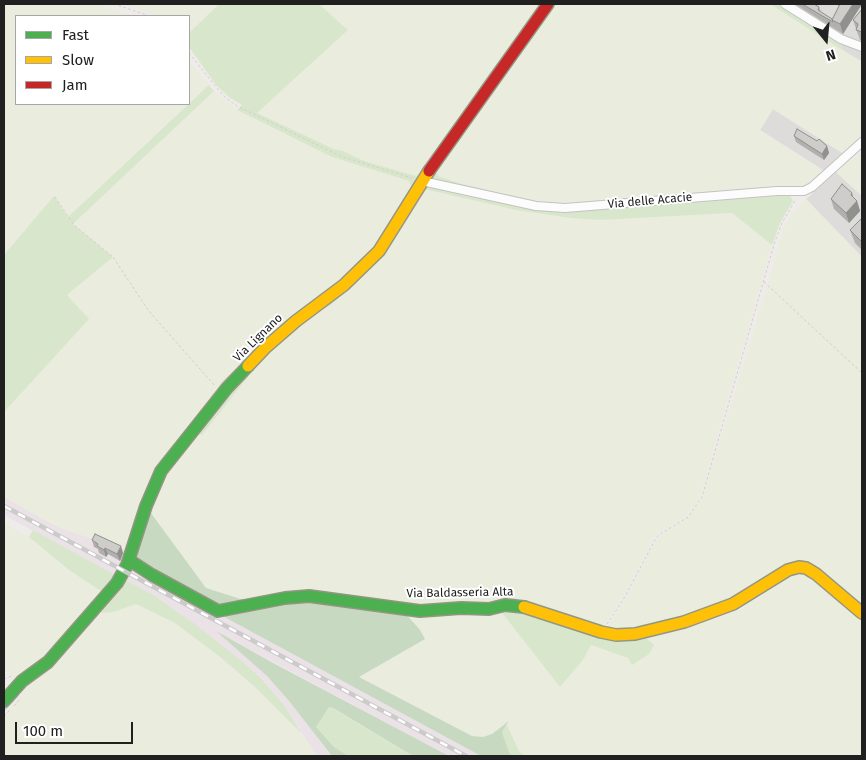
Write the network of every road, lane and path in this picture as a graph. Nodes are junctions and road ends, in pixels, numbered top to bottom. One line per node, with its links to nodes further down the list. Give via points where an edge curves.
1 (114, 4): 4 (path)
2 (548, 4): 8 (street, Via Lignano)
3 (785, 4): 5 (street, via 841,39)
4 (147, 15)
5 (862, 46)
6 (190, 54): 8 (path, via 226,98 238,106 340,156)
7 (862, 142): 9 (street)
8 (422, 181): 9 (street, Via delle Acacie, via 559,208); 13 (street, Via Lignano, via 379,251 344,285 266,348)
9 (804, 191): 11 (path, via 794,201 782,223)
10 (55, 197): 13 (path, via 74,224 113,257 148,310)
11 (764, 282): 12 (path); 16 (path, via 702,497 688,517 656,538 623,600)
12 (862, 373)
13 (222, 394): 14 (street, Via Lignano, via 161,471)
14 (129, 560): 16 (street, Via Baldasseria Alta, via 218,611 309,596 420,610 489,609 505,605 530,608); 19 (street, Via Lignano, via 118,583 78,630 48,662 24,679)
15 (862, 613): 16 (street, Via Baldasseria Alta, via 816,574 799,567 788,570 733,604 684,622 635,634)
16 (601, 632)
17 (11, 676): 18 (path)
18 (4, 679)
19 (4, 700)

